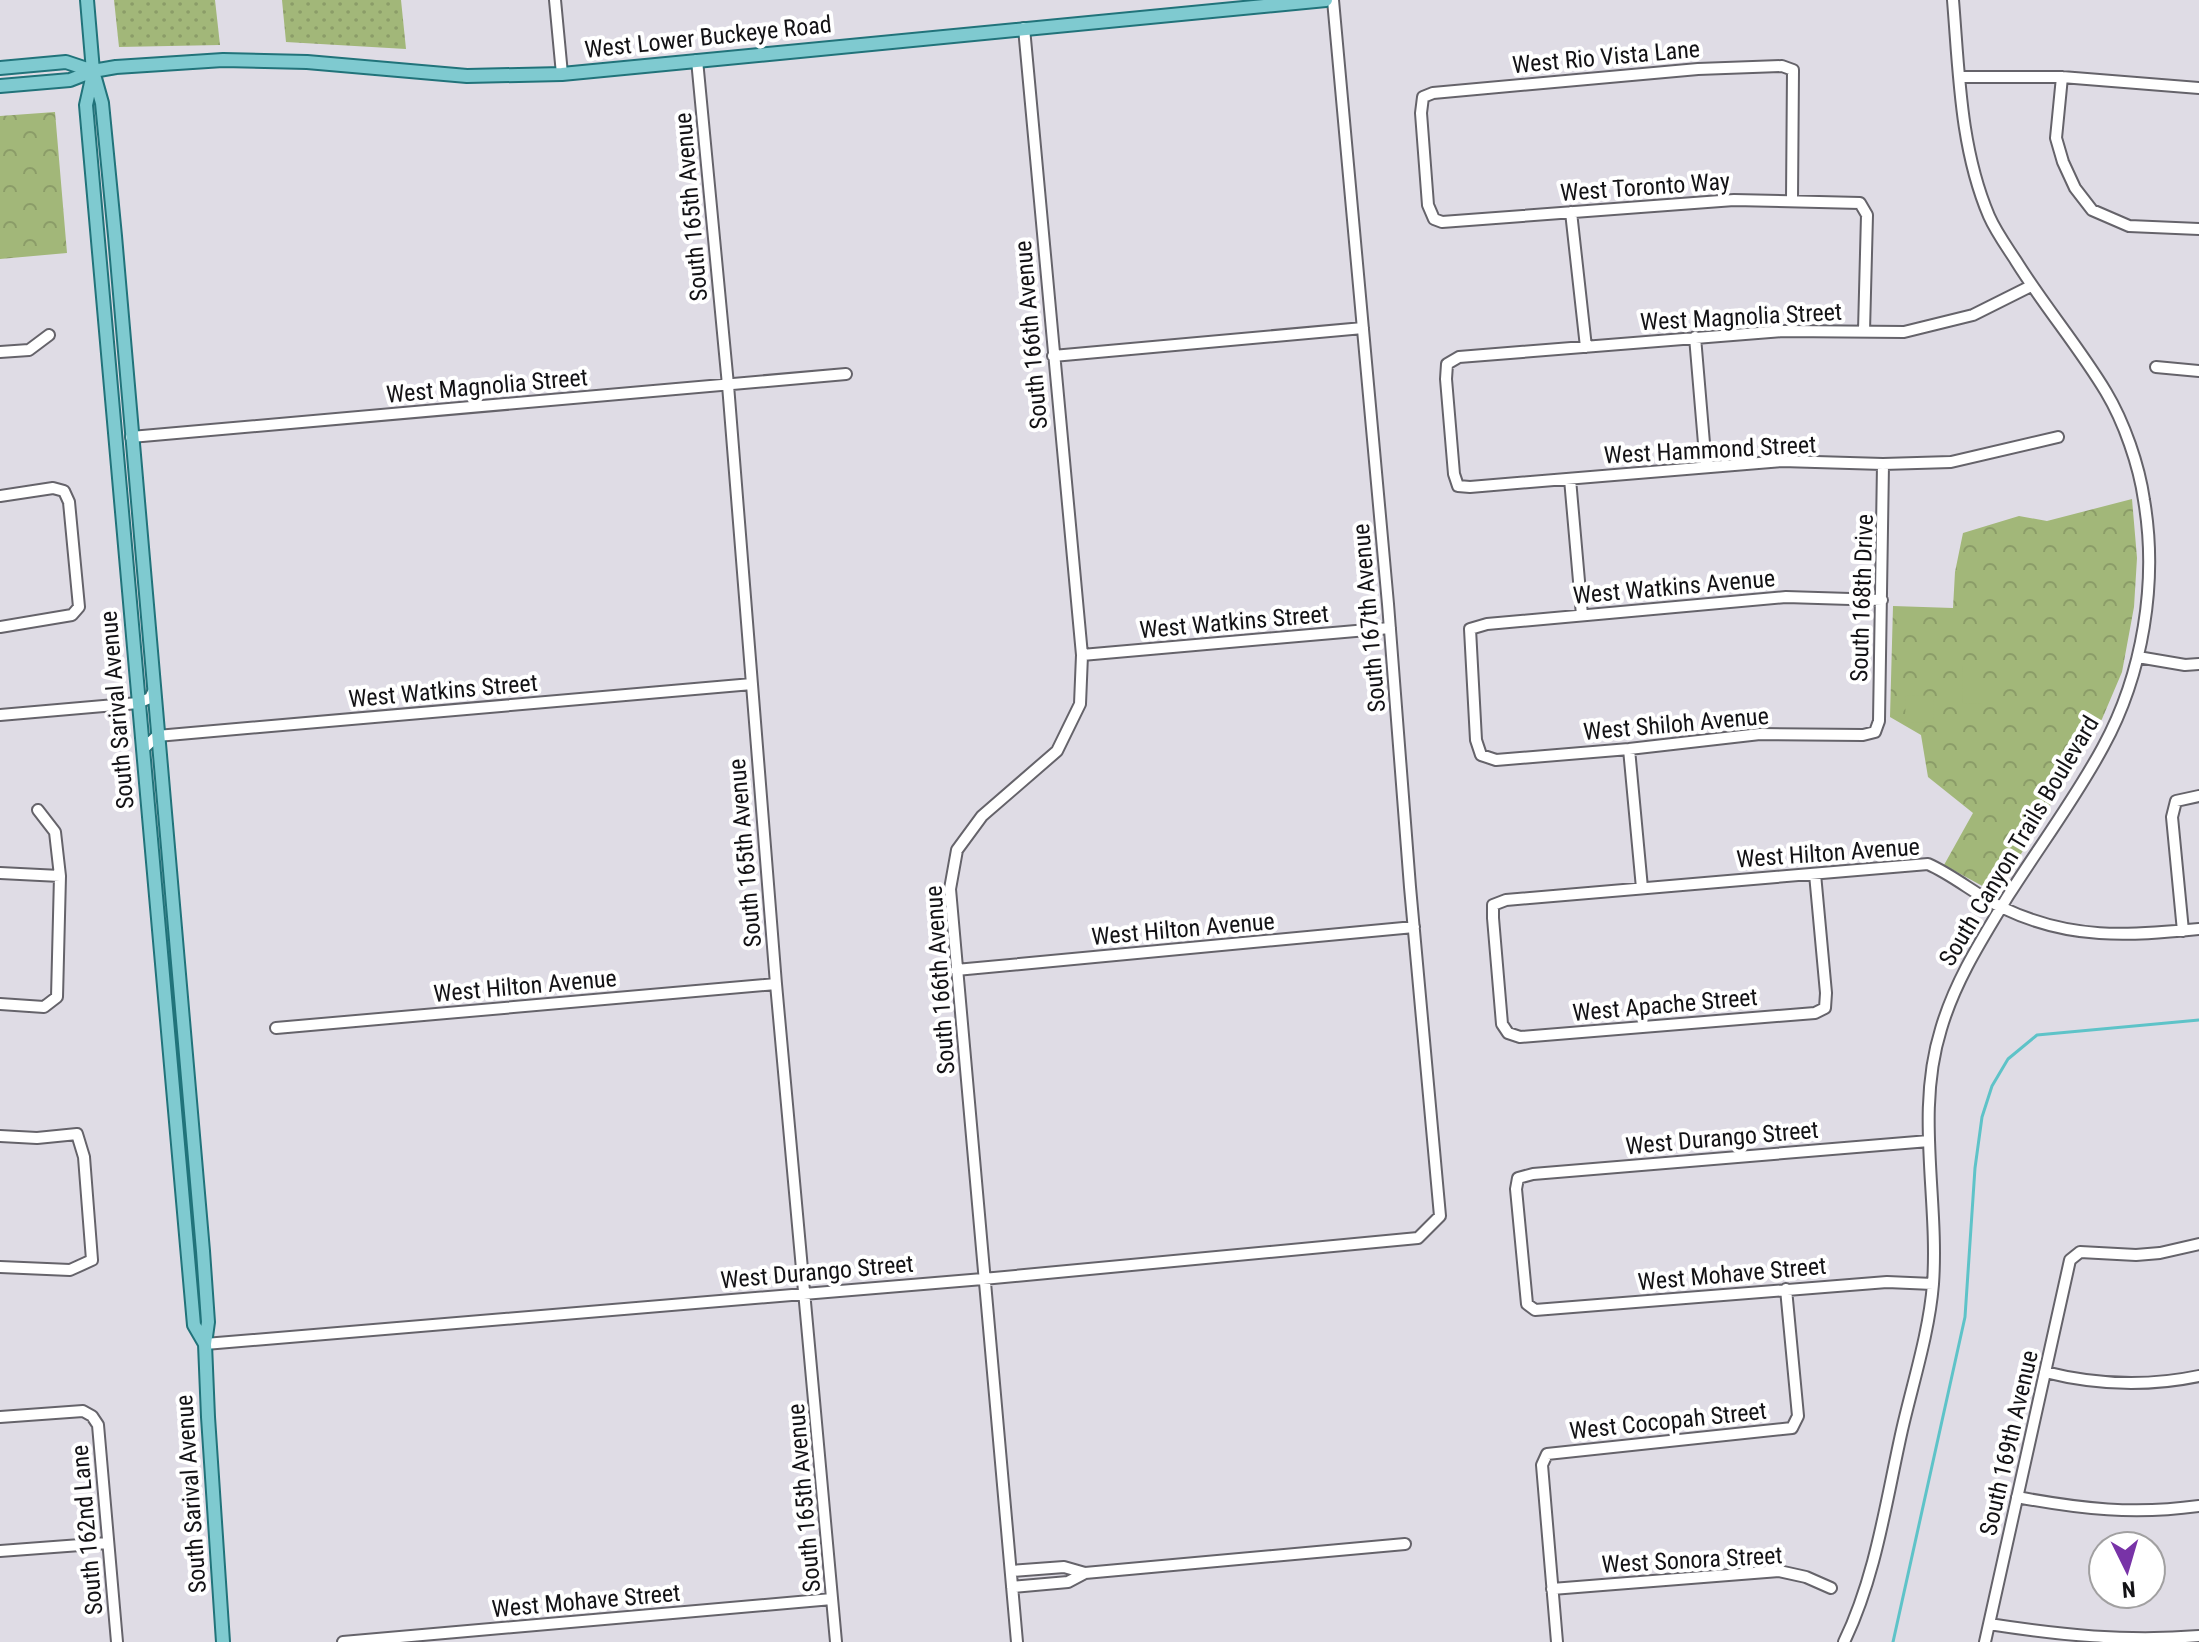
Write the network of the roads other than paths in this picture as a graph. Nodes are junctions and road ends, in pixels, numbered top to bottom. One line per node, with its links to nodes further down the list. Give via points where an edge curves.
1 (87, 0): 9 (main road, South Sarival Avenue)
2 (555, 0): 10 (street)
3 (1326, 0): 6 (main road, West Lower Buckeye Road)
4 (1333, 0): 20 (street, South 167th Avenue)
5 (1953, 0): 11 (street, South Canyon Trails Boulevard)
6 (1024, 28): 7 (main road, West Lower Buckeye Road); 26 (street, South 166th Avenue)
7 (697, 60): 10 (main road, West Lower Buckeye Road); 30 (street, South 165th Avenue)
8 (0, 68): 9 (main road, via 66,62)
9 (93, 71): 10 (main road, West Lower Buckeye Road, via 248,60 467,76); 13 (main road, via 70,80); 31 (main road, South Sarival Avenue, via 102,103); 33 (main road, South Sarival Avenue, via 86,105)
10 (562, 74)
11 (1959, 77): 12 (street); 19 (street, South Canyon Trails Boulevard, via 1974,176 1991,220)
12 (2062, 77): 14 (street); 18 (street, via 2056,138 2075,188 2092,210 2129,226)
13 (0, 86)
14 (2199, 88)
15 (1792, 199): 16 (street, West Toronto Way); 17 (street, West Rio Vista Lane, via 1793,70 1698,69 1423,97 1428,205); 21 (street, West Toronto Way, via 1860,203 1867,215)
16 (1571, 212): 17 (street, West Toronto Way); 24 (street)
17 (1434, 219)
18 (2199, 229)
19 (2031, 286): 21 (street, West Magnolia Street, via 1973,315 1904,332); 44 (street, South Canyon Trails Boulevard, via 2107,394 2137,464 2149,578)
20 (1363, 328): 26 (street); 42 (street, South 167th Avenue)
21 (1864, 331): 23 (street, West Magnolia Street)
22 (49, 335): 25 (street, via 29,350)
23 (1695, 337): 24 (street, West Magnolia Street); 35 (street)
24 (1586, 347): 37 (street, West Magnolia Street, via 1459,357 1447,364)
25 (0, 352)
26 (1053, 356): 43 (street, South 166th Avenue)
27 (2156, 367): 28 (street)
28 (2199, 371)
29 (846, 374): 30 (street, West Magnolia Street)
30 (728, 385): 31 (street, West Magnolia Street); 46 (street, South 165th Avenue)
31 (131, 437): 33 (main road); 47 (main road, South Sarival Avenue)
32 (2058, 437): 34 (street, West Hammond Street, via 1951,462)
33 (116, 438): 48 (main road, South Sarival Avenue)
34 (1883, 464): 35 (street, West Hammond Street, via 1782,461); 39 (street, South 168th Drive)
35 (1706, 467): 36 (street, West Hammond Street)
36 (1570, 479): 37 (street, West Hammond Street); 40 (street)
37 (1458, 486)
38 (0, 496): 41 (street, via 64,491 79,607 72,615)
39 (1882, 600): 40 (street, West Watkins Avenue, via 1786,597); 50 (street, South 168th Drive)
40 (1582, 615): 54 (street, West Watkins Avenue, via 1470,629)
41 (0, 627)
42 (1390, 628): 43 (street, West Watkins Street); 62 (street, South 167th Avenue)
43 (1082, 655): 65 (street, South 166th Avenue, via 1080,704 1057,751 982,816 957,850 950,889)
44 (2138, 657): 45 (street); 61 (street, South Canyon Trails Boulevard, via 2104,746)
45 (2199, 664)
46 (752, 684): 51 (street, West Watkins Street); 66 (street, South 165th Avenue)
47 (153, 692): 48 (street); 51 (main road, South Sarival Avenue)
48 (138, 703): 49 (street); 52 (main road, South Sarival Avenue)
49 (0, 715)
50 (1875, 732): 53 (street, West Shiloh Avenue, via 1760,734)
51 (157, 736): 52 (street); 80 (main road, South Sarival Avenue, via 208,1322)
52 (143, 749): 80 (main road, South Sarival Avenue, via 194,1325)
53 (1629, 749): 54 (street, West Shiloh Avenue, via 1496,760); 60 (street)
54 (1481, 755)
55 (2199, 796): 64 (street, via 2176,801 2172,817)
56 (38, 810): 59 (street, via 55,832)
57 (0, 873): 59 (street)
58 (1815, 874): 60 (street, West Hilton Avenue); 61 (street, West Hilton Avenue, via 1928,864); 69 (street, West Apache Street, via 1825,1008 1815,1013 1536,1036)
59 (60, 876): 67 (street, via 57,997 44,1007)
60 (1642, 888): 69 (street, West Hilton Avenue, via 1493,905 1502,1024)
61 (2001, 907): 64 (street, West Hilton Avenue, via 2064,930 2098,935); 71 (street, South Canyon Trails Boulevard, via 1957,982 1940,1032 1930,1088)
62 (1414, 927): 65 (street, West Hilton Avenue); 72 (street, South 167th Avenue, via 1440,1216)
63 (2199, 929): 64 (street, West Hilton Avenue)
64 (2183, 931)
65 (956, 970): 75 (street, South 166th Avenue)
66 (776, 984): 68 (street, West Hilton Avenue); 78 (street, South 165th Avenue)
67 (0, 1004)
68 (276, 1028)
69 (1508, 1033)
70 (0, 1136): 74 (street, via 77,1134 84,1157 92,1260 70,1270)
71 (1929, 1141): 76 (street, South Canyon Trails Boulevard); 79 (street, West Durango Street, via 1518,1178 1527,1304)
72 (1430, 1229): 75 (street, West Durango Street, via 1418,1238)
73 (2199, 1244): 81 (street, South 169th Avenue, via 2160,1253 2074,1255)
74 (0, 1267)
75 (983, 1279): 78 (street, West Durango Street); 90 (street, South 166th Avenue)
76 (1933, 1284): 77 (street, West Mohave Street); 105 (street, South Canyon Trails Boulevard, via 1871,1564 1859,1611)
77 (1786, 1289): 79 (street, West Mohave Street); 95 (street, West Cocopah Street, via 1798,1416 1792,1428 1547,1454 1542,1465)
78 (806, 1292): 80 (street, West Durango Street); 96 (street, South 165th Avenue)
79 (1535, 1310)
80 (205, 1344): 100 (main road, South Sarival Avenue)
81 (2045, 1372): 82 (street, via 2117,1383); 84 (street, South 169th Avenue)
82 (2199, 1376)
83 (0, 1417): 86 (street, South 162nd Lane, via 83,1411 92,1416 98,1425)
84 (2017, 1497): 85 (street, via 2101,1511); 97 (street, South 169th Avenue)
85 (2199, 1506)
86 (107, 1543): 88 (street); 99 (street, South 162nd Lane)
87 (1405, 1544): 91 (street)
88 (0, 1551)
89 (1048, 1568): 90 (street); 91 (street); 92 (street)
90 (1011, 1571): 93 (street, South 166th Avenue)
91 (1085, 1573): 92 (street)
92 (1049, 1584): 93 (street)
93 (1012, 1587): 103 (street, South 166th Avenue)
94 (1831, 1588): 95 (street, West Sonora Street, via 1779,1571)
95 (1552, 1589): 104 (street)
96 (832, 1599): 101 (street, West Mohave Street); 102 (street, South 165th Avenue)
97 (1989, 1624): 98 (street, via 2103,1640); 106 (street, South 169th Avenue)
98 (2199, 1636)
99 (117, 1642)
100 (223, 1642)
101 (343, 1642)
102 (836, 1642)
103 (1017, 1642)
104 (1557, 1642)
105 (1844, 1642)
106 (1985, 1642)

